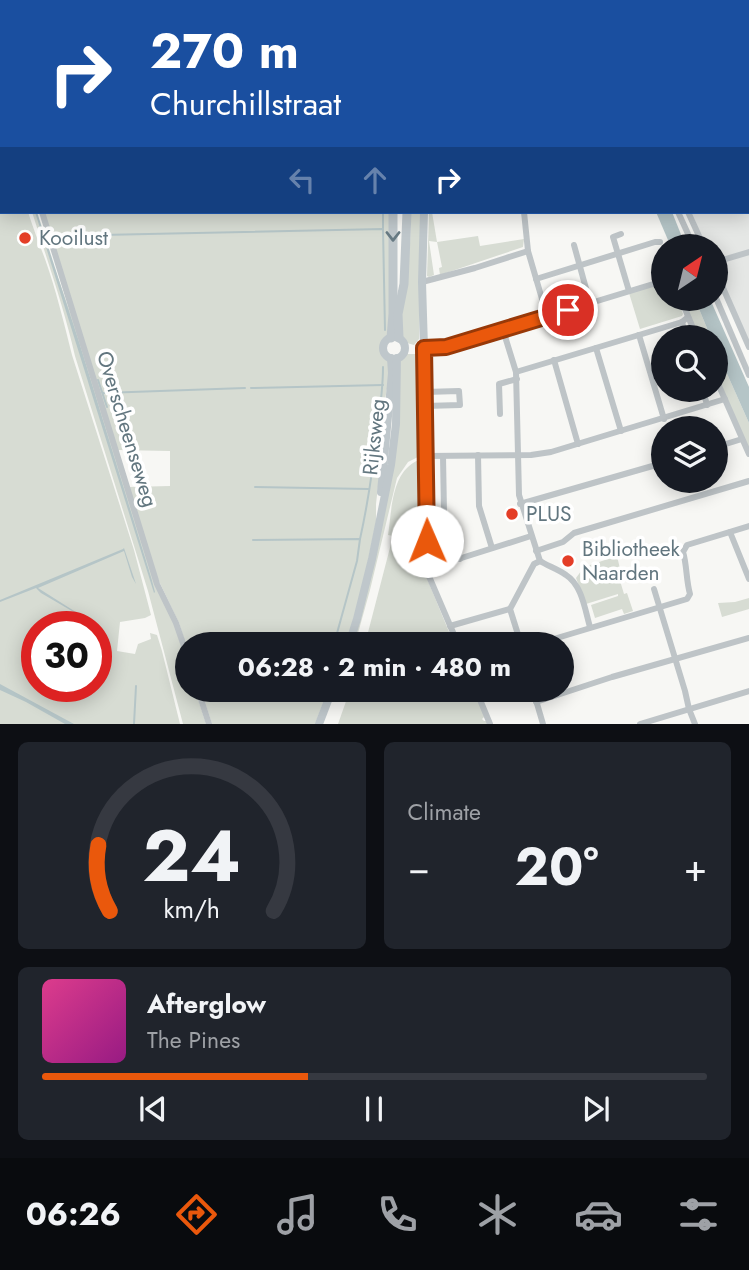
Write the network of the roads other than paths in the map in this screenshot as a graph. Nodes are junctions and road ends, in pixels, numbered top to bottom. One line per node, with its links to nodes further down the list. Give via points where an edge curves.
1 (42, 214): 76 (street, Overscheenseweg, via 157,584)
2 (393, 214): 32 (highway, one-way to 32, via 393,314)
3 (407, 214): 32 (highway)
4 (424, 214): 19 (main road)
5 (524, 214): 13 (street)
6 (679, 214): 9 (street)
7 (689, 214): 10 (street)
8 (621, 234): 15 (street, via 613,237)
9 (688, 234)
10 (698, 234)
11 (651, 243): 15 (street)
12 (574, 245): 17 (street)
13 (528, 251): 18 (street); 19 (street)
14 (749, 251): 16 (street)
15 (618, 254): 17 (street); 21 (street)
16 (728, 257)
17 (580, 265): 18 (street); 23 (street)
18 (536, 279): 26 (street)
19 (422, 282): 34 (main road)
20 (651, 285): 21 (street)
21 (629, 291): 23 (street)
22 (728, 299): 33 (street)
23 (590, 303): 26 (street)
24 (683, 312): 27 (street)
25 (722, 312): 39 (street)
26 (547, 316): 30 (street)
27 (685, 320): 28 (street); 29 (street); 31 (street)
28 (685, 325)
29 (688, 325)
30 (503, 330): 34 (street, via 446,347); 38 (street)
31 (639, 335): 35 (street); 47 (street)
32 (400, 343): 34 (main road); 36 (main road, via 400,357); 36 (main road, Rijksweg, via 386,342 385,354)
33 (749, 347)
34 (424, 348): 40 (street)
35 (596, 348): 37 (street); 50 (street)
36 (394, 358): 77 (main road, Rijksweg, via 379,519)
37 (554, 360): 38 (street); 53 (street)
38 (517, 375): 46 (street, via 499,384); 54 (street)
39 (749, 375)
40 (425, 392): 45 (street); 45 (street, via 460,391 460,405)
41 (707, 402): 44 (street)
42 (716, 402): 44 (street)
43 (726, 402): 51 (street)
44 (708, 405): 48 (street)
45 (425, 406): 57 (street)
46 (500, 414)
47 (663, 416)
48 (673, 416)
49 (651, 423): 50 (street)
50 (621, 431): 53 (street)
51 (742, 439): 52 (street); 55 (street)
52 (728, 443)
53 (578, 444): 54 (street)
54 (519, 454): 56 (street); 61 (street)
55 (749, 454)
56 (478, 455): 58 (street); 65 (street, via 479,506)
57 (426, 456): 58 (street); 69 (street)
58 (443, 456): 67 (street, via 444,512)
59 (651, 466): 61 (street)
60 (749, 481): 66 (street, via 574,533)
61 (520, 504): 64 (street)
62 (749, 526): 63 (street)
63 (730, 532): 70 (street); 72 (street, via 687,545 683,552 689,597)
64 (531, 536): 65 (street); 66 (street)
65 (492, 548): 67 (street)
66 (536, 551): 68 (street)
67 (460, 559): 69 (street)
68 (540, 561): 73 (street); 75 (street, via 573,581)
69 (427, 567): 74 (street)
70 (749, 579)
71 (654, 589): 72 (street)
72 (659, 607): 75 (street); 82 (street)
73 (510, 609): 74 (street); 79 (street)
74 (450, 626): 78 (street)
75 (590, 627): 80 (street)
76 (179, 632)
77 (353, 632)
78 (453, 632)
79 (517, 632)
80 (574, 632)
81 (749, 638): 82 (street)
82 (675, 660): 83 (street); 89 (street)
83 (574, 689)
84 (749, 691): 89 (street)
85 (202, 702): 90 (street)
86 (327, 702): 91 (main road)
87 (481, 702): 92 (street)
88 (536, 702): 93 (street)
89 (689, 709): 94 (street); 95 (street)
90 (208, 724)
91 (319, 724)
92 (491, 724)
93 (543, 724)
94 (640, 724)
95 (695, 724)

